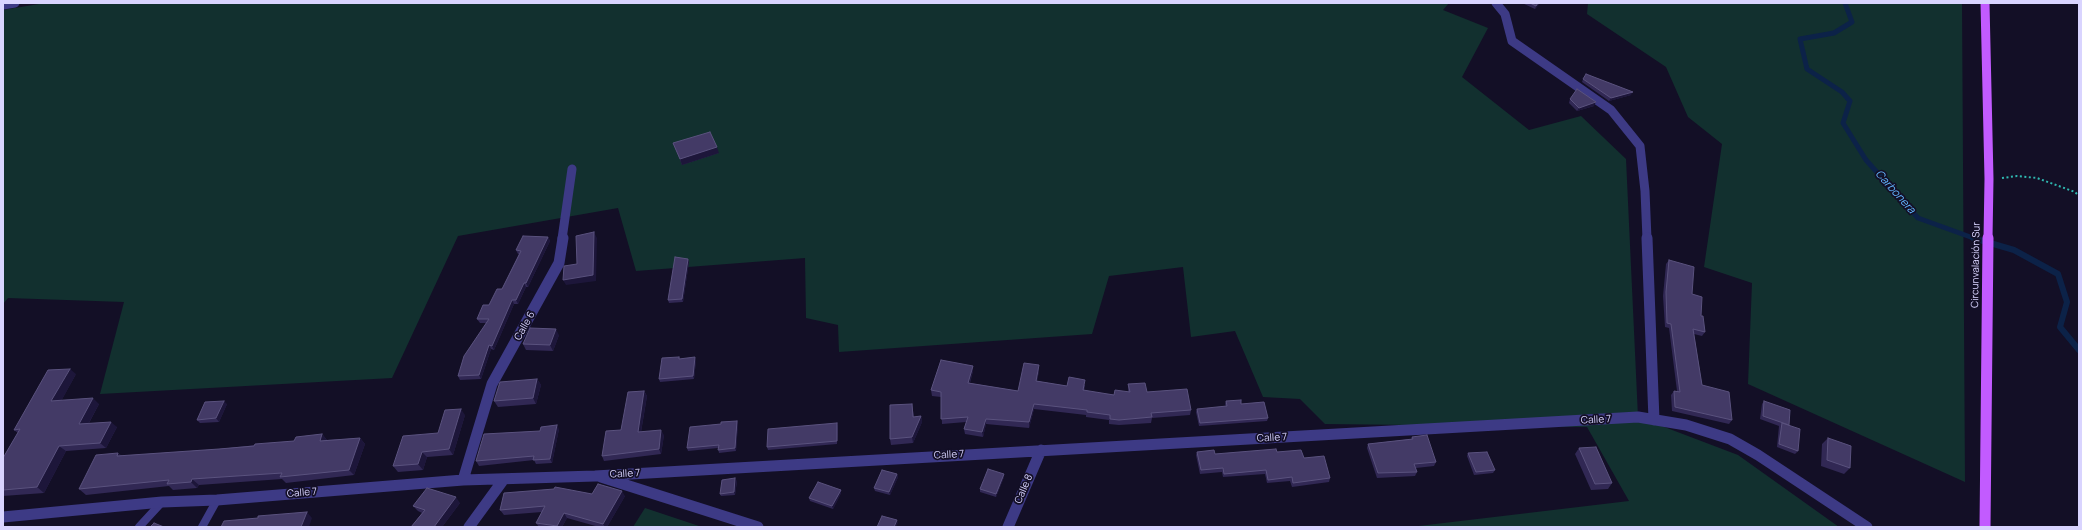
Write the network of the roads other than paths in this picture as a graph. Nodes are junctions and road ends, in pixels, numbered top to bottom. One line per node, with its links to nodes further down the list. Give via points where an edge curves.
1 (15, 3): 4 (street)
2 (1496, 3): 6 (street, via 1504,14 1512,41 1611,110 1640,146 1645,191)
3 (1985, 3): 20 (main road, Circunvalación Sur, via 1989,179)
4 (3, 5)
5 (572, 169): 10 (street, Calle 6, via 559,263 492,384)
6 (1654, 420): 7 (street, Calle 7, via 1638,417); 19 (street, Calle 7, via 1686,425 1730,439)
7 (1041, 450): 8 (street, Calle 7); 18 (street, Calle 8)
8 (595, 476): 9 (street, Calle 7); 17 (street)
9 (504, 478): 10 (street, Calle 7); 16 (street)
10 (463, 480): 11 (street, Calle 7)
11 (217, 500): 12 (street, Calle 7); 15 (lane)
12 (162, 502): 13 (street, Calle 7); 14 (lane)
13 (3, 517)
14 (139, 527)
15 (202, 527)
16 (469, 527)
17 (758, 527)
18 (1008, 527)
19 (1867, 527)
20 (1985, 527)

